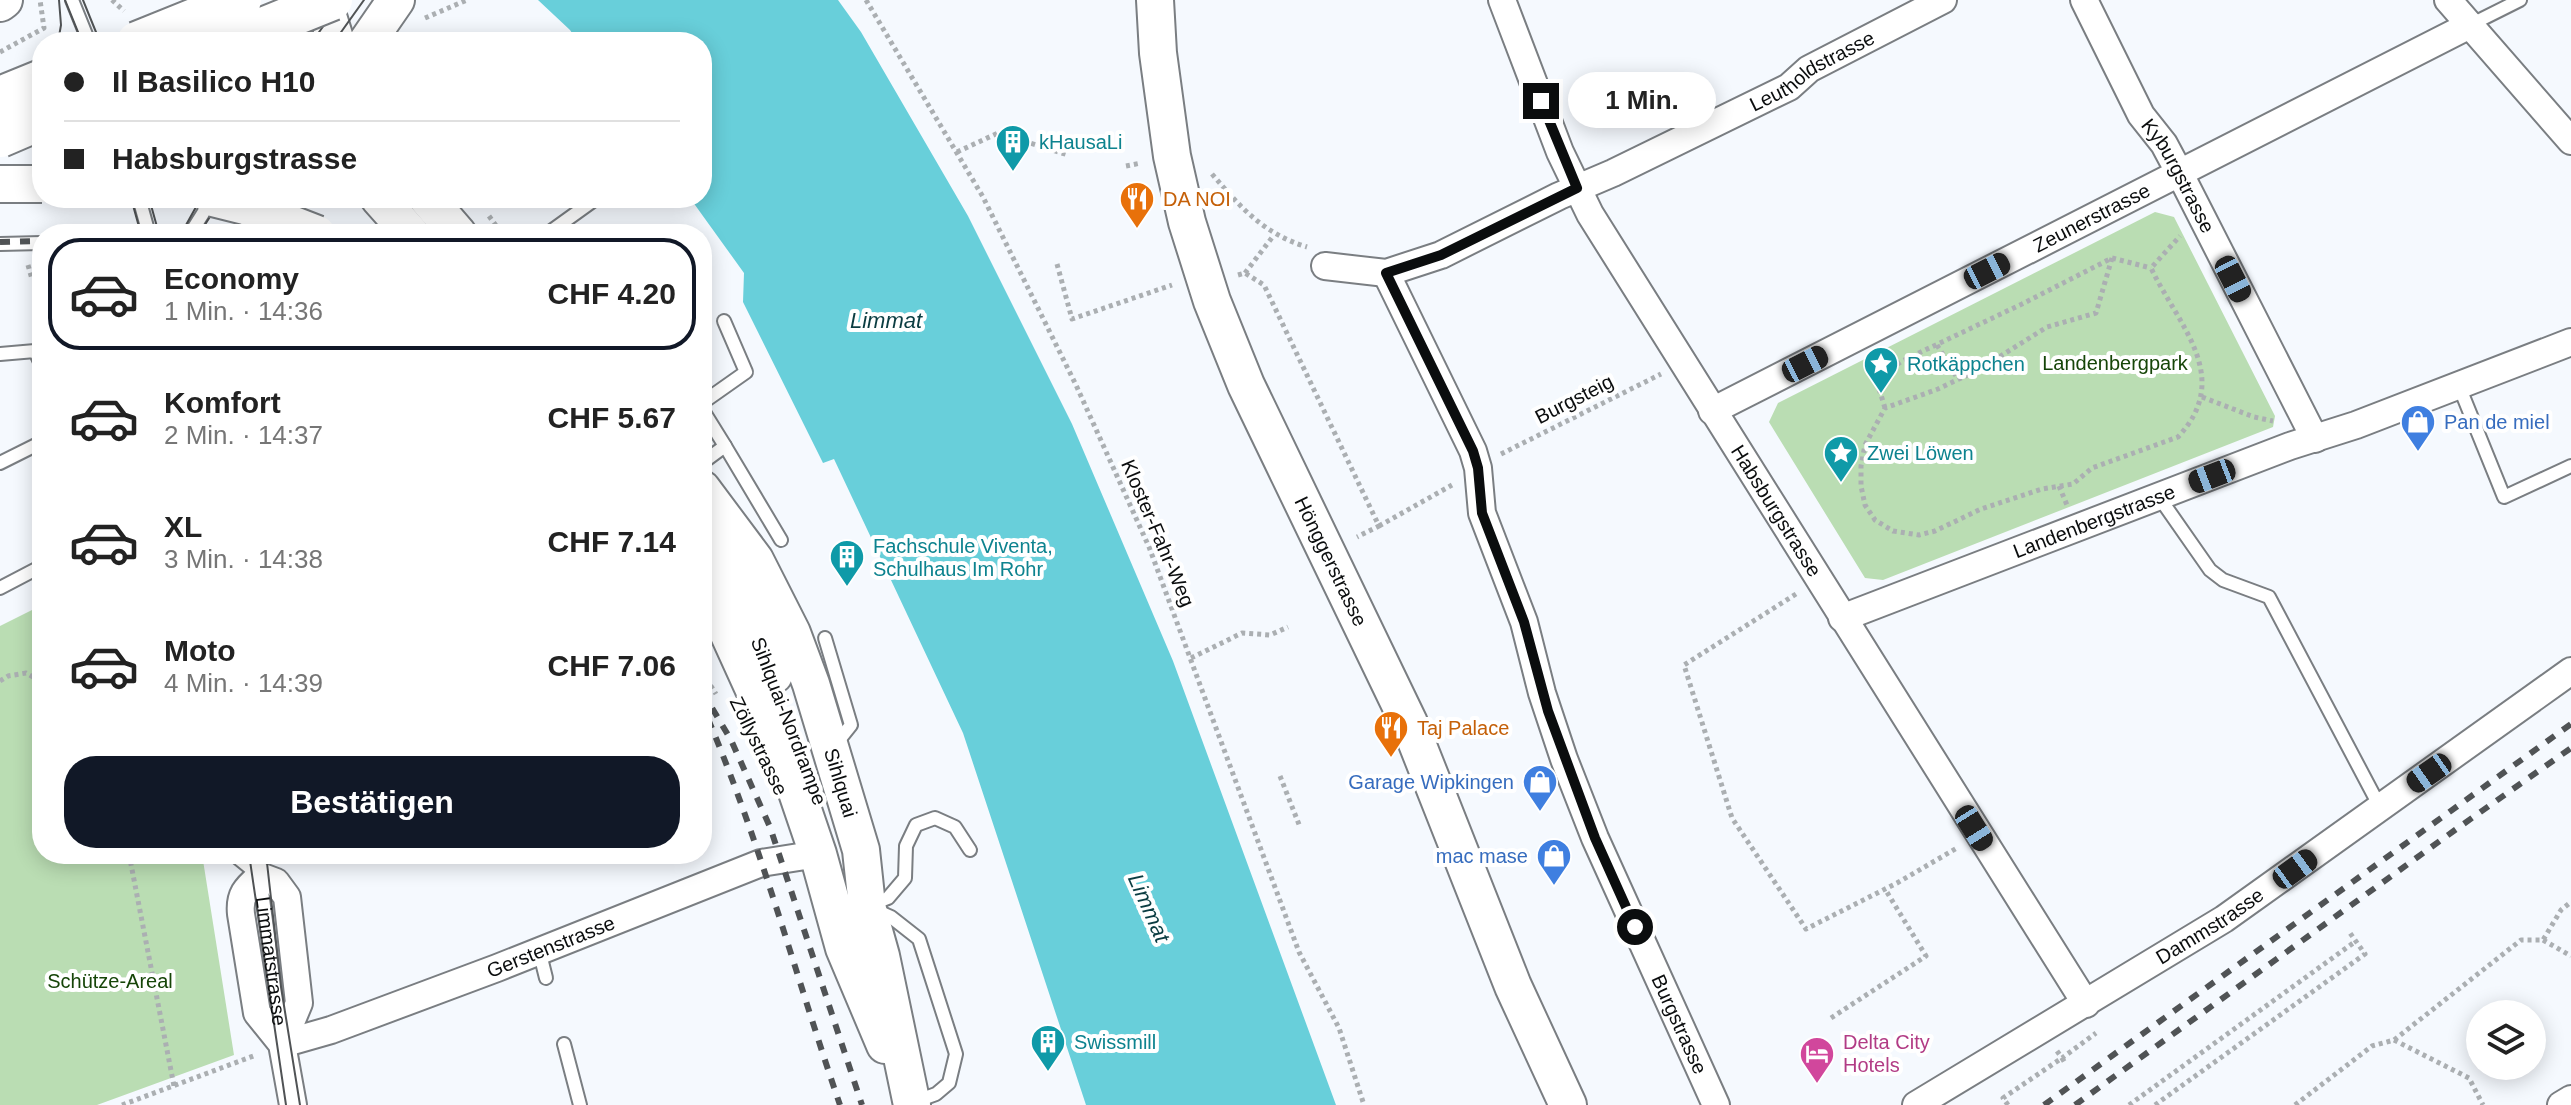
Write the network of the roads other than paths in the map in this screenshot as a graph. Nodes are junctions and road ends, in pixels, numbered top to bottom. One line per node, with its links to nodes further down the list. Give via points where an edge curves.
1 (72, 0): 13 (lane)
2 (241, 0): 14 (main road, bridge)
3 (301, 0): 11 (street)
4 (396, 0): 16 (street)
5 (1155, 0): 78 (street, Hönggerstrasse, via 1172,156 1187,222 1217,276 1246,385 1414,736 1513,986)
6 (1502, 0): 23 (street, Habsburgstrasse)
7 (1943, 0): 23 (street, Leutholdstrasse, via 1809,69 1789,87)
8 (2084, 0): 20 (street, Kyburgstrasse, via 2141,115)
9 (2448, 0): 12 (street)
10 (2520, 0): 12 (lane)
11 (328, 25): 15 (main road, bridge)
12 (2470, 25): 19 (street); 20 (street, Zeunerstrasse)
13 (85, 32)
14 (162, 32)
15 (287, 32)
16 (374, 32)
17 (32, 93): 18 (main road, bridge)
18 (14, 117)
19 (2571, 141)
20 (2180, 174): 44 (street, Zeunerstrasse); 46 (street, Kyburgstrasse)
21 (0, 184): 22 (street, bridge)
22 (32, 184)
23 (1577, 188): 37 (street, Leutholdstrasse, via 1441,255); 44 (street, Habsburgstrasse)
24 (236, 208): 29 (lane)
25 (250, 208): 30 (street, bridge)
26 (388, 208): 31 (street)
27 (436, 208): 32 (street)
28 (583, 208): 33 (lane)
29 (249, 224)
30 (291, 224)
31 (402, 224)
32 (449, 224)
33 (561, 224)
34 (32, 243): 35 (lane)
35 (0, 244)
36 (1316, 257): 37 (street, Leutholdstrasse)
37 (1386, 273): 79 (street, Burgstrasse, via 1473,451 1482,513 1524,622 1564,759)
38 (724, 321): 43 (lane, via 746,372)
39 (2571, 342): 42 (street, Landenbergstrasse)
40 (32, 351): 41 (lane)
41 (0, 354)
42 (2459, 386): 46 (street, Landenbergstrasse); 51 (lane, via 2504,497)
43 (712, 398)
44 (1712, 411): 59 (street, Habsburgstrasse)
45 (712, 423): 47 (lane)
46 (2315, 439): 52 (street, Landenbergstrasse)
47 (725, 446): 49 (lane); 54 (lane)
48 (32, 447): 50 (lane)
49 (712, 456)
50 (0, 463)
51 (2571, 466)
52 (2159, 496): 59 (street, Landenbergstrasse); 64 (lane, via 2210,570 2269,597)
53 (712, 502): 63 (street, Sihlquai, via 755,560 779,607)
54 (781, 540)
55 (712, 557): 68 (street, Sihlquai-Nordrampe, via 755,631 836,844)
56 (32, 571): 57 (lane)
57 (0, 588)
58 (712, 607): 66 (street, via 766,712)
59 (1842, 618): 71 (street, Habsburgstrasse)
60 (825, 638): 63 (lane, via 851,725)
61 (712, 655): 66 (street, Zöllystrasse, via 779,790)
62 (2571, 671): 64 (street, Dammstrasse)
63 (832, 748): 68 (street, Sihlquai, via 861,850)
64 (2380, 807): 71 (street, Dammstrasse, via 2224,919)
65 (970, 850): 68 (lane, via 955,827 935,818 916,825 906,846 905,878 888,898)
66 (818, 854): 69 (street, Gerstenstrasse, via 761,863); 75 (street, via 844,948)
67 (258, 865): 72 (street, Limmatstrasse, via 243,890 241,914 257,1013); 72 (street, Limmatstrasse, via 287,897 299,1003)
68 (867, 906): 75 (street, Sihlquai); 75 (lane, via 919,939 956,1054 949,1083)
69 (539, 950): 70 (lane); 72 (street, Gerstenstrasse)
70 (546, 978)
71 (2086, 1004): 80 (street, Dammstrasse)
72 (282, 1044): 76 (street, Limmatstrasse)
73 (564, 1044): 77 (lane)
74 (2571, 1099): 81 (street)
75 (912, 1104)
76 (293, 1105)
77 (580, 1105)
78 (1568, 1105)
79 (1716, 1105)
80 (1916, 1105)
81 (2561, 1105)

